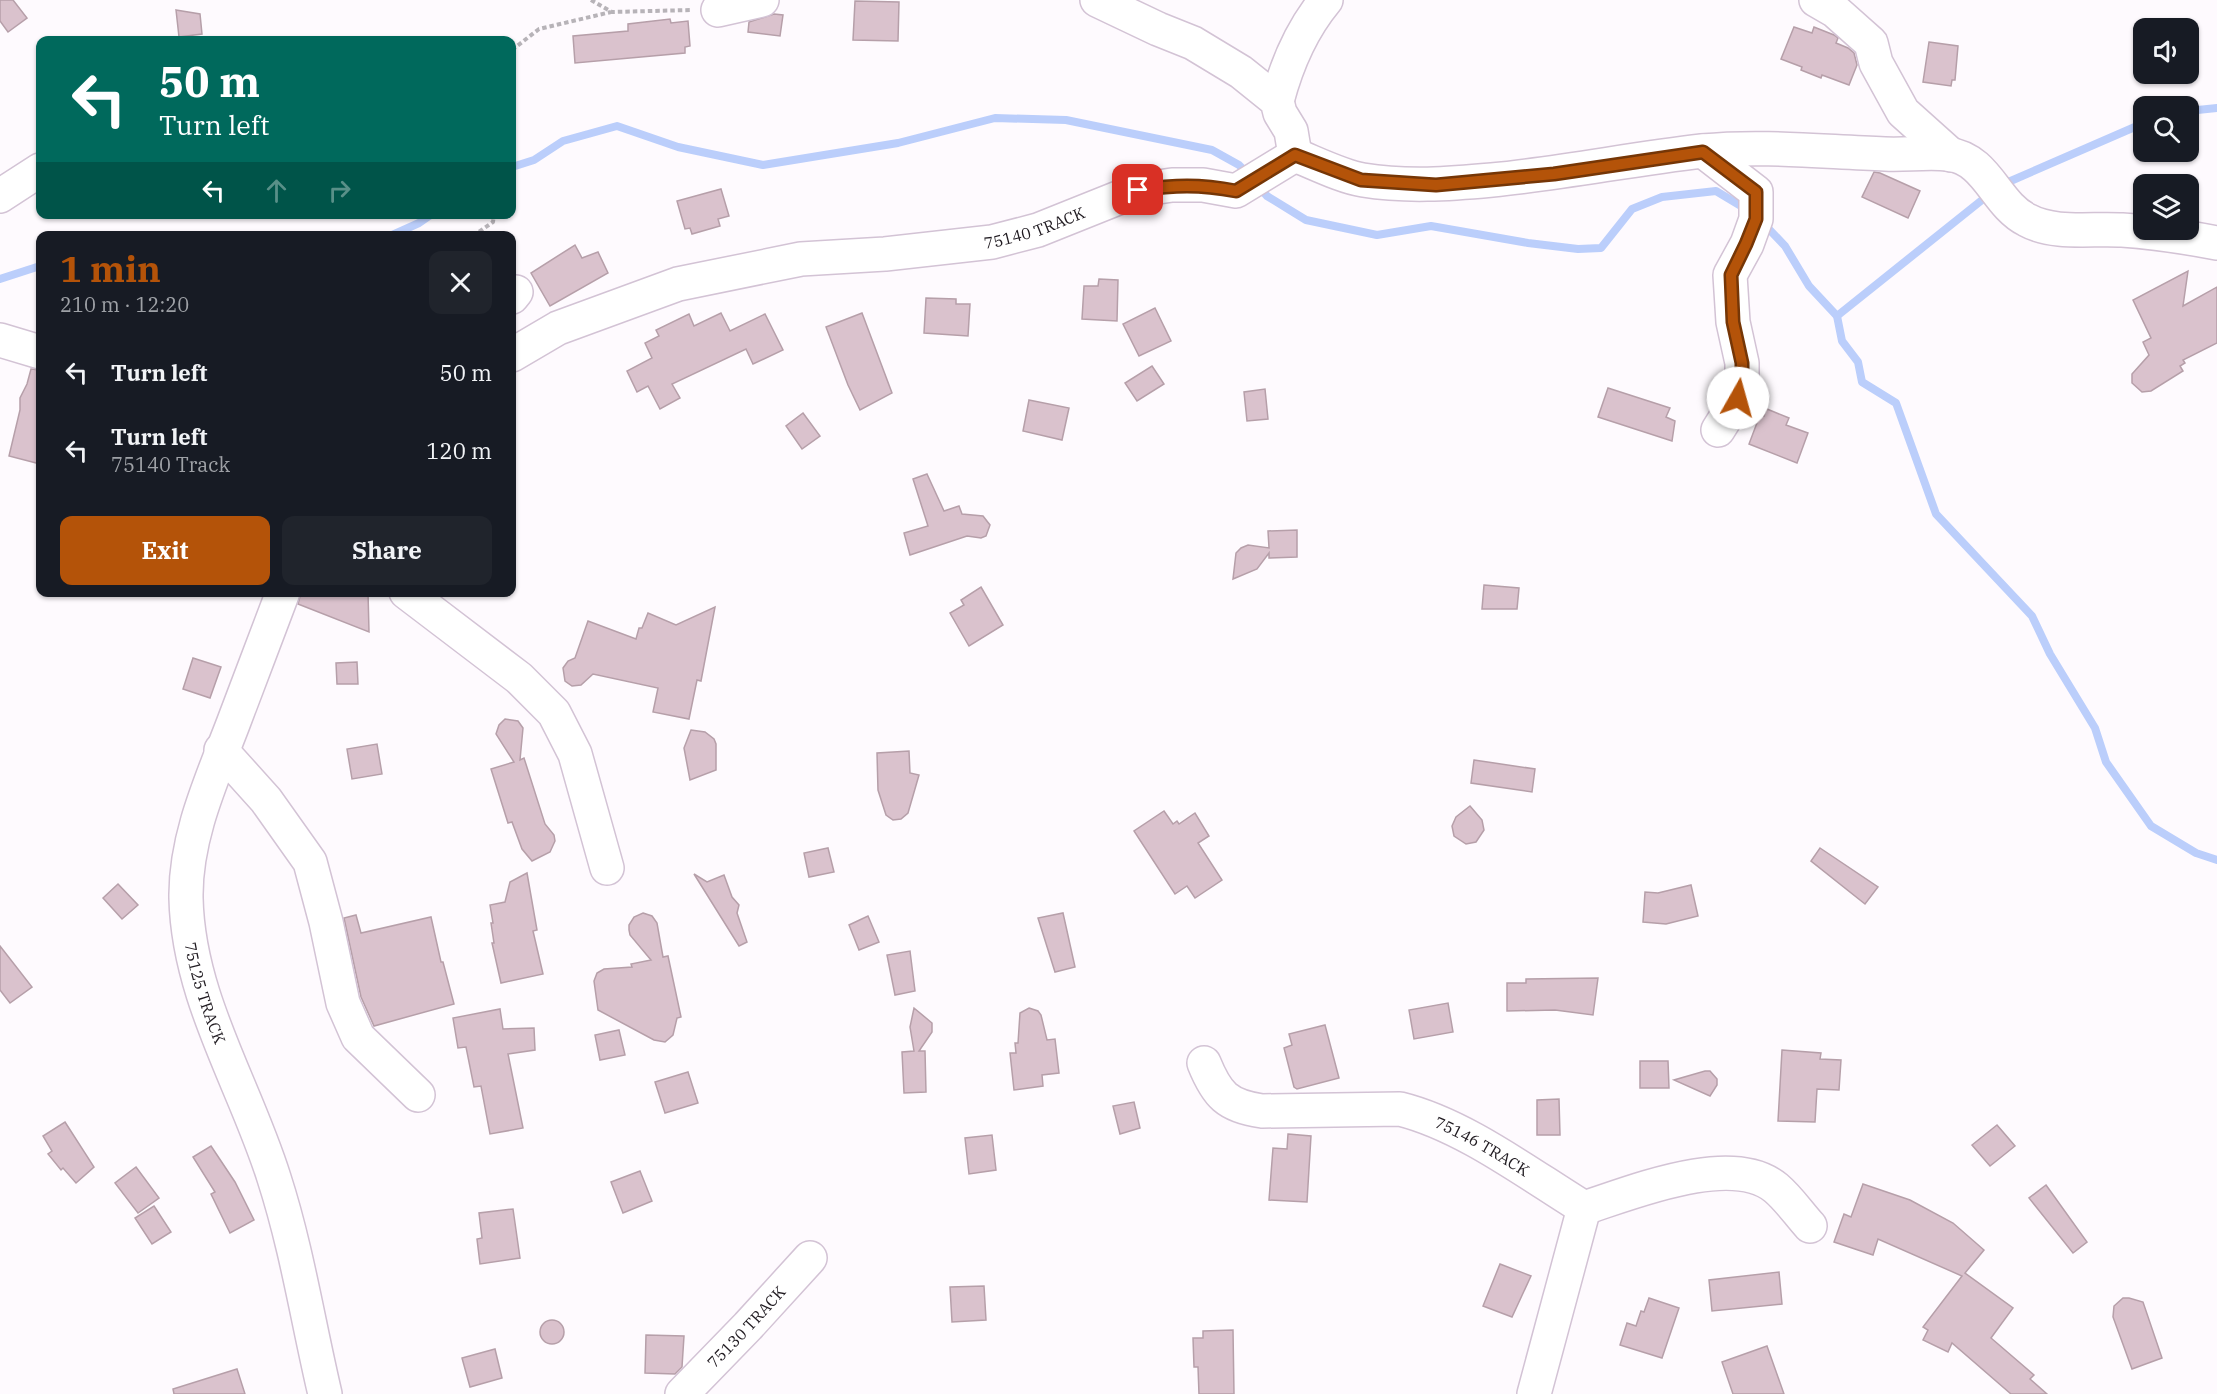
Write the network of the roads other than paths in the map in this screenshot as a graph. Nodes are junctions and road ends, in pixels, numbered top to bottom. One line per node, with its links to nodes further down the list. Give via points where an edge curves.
1 (762, 0): 5 (street)
2 (1097, 0): 6 (street, via 1192,43 1241,72)
3 (1326, 0): 6 (street, via 1297,43)
4 (1816, 0): 8 (street, via 1835,11 1871,43 1876,63 1902,112)
5 (718, 10)
6 (1276, 101): 9 (street, via 1291,131)
7 (1703, 152): 8 (street, via 1744,148); 9 (street, via 1554,174 1436,185 1361,180); 16 (street, via 1756,192 1756,219 1731,275 1742,383 1738,398)
8 (1951, 154): 12 (street, via 1987,177 2002,201 2029,222 2056,228 2161,233)
9 (1295, 155): 15 (street, 75140 TRACK, via 1236,191 1203,185 1138,190 1038,230 992,242 801,259 678,284 558,328)
10 (36, 173): 11 (street)
11 (0, 196)
12 (2217, 243)
13 (3, 343): 14 (street)
14 (36, 351)
15 (516, 353)
16 (1718, 430)
17 (281, 597): 19 (street, 75125 TRACK)
18 (413, 597): 20 (street, via 519,678 554,713 575,754)
19 (221, 750): 22 (street, via 266,800 310,862 343,1003 358,1037); 26 (street, 75125 TRACK, via 201,810 189,864 186,897 192,953 219,1038 274,1177 302,1281)
20 (607, 868)
21 (1204, 1063): 23 (street, 75146 TRACK, via 1216,1089 1241,1108 1400,1109 1420,1114 1471,1139)
22 (418, 1095)
23 (1584, 1208): 24 (street, via 1674,1180 1709,1173 1743,1174 1775,1187); 28 (street)
24 (1810, 1226)
25 (810, 1258): 27 (street, 75130 TRACK)
26 (325, 1394)
27 (682, 1394)
28 (1534, 1394)

